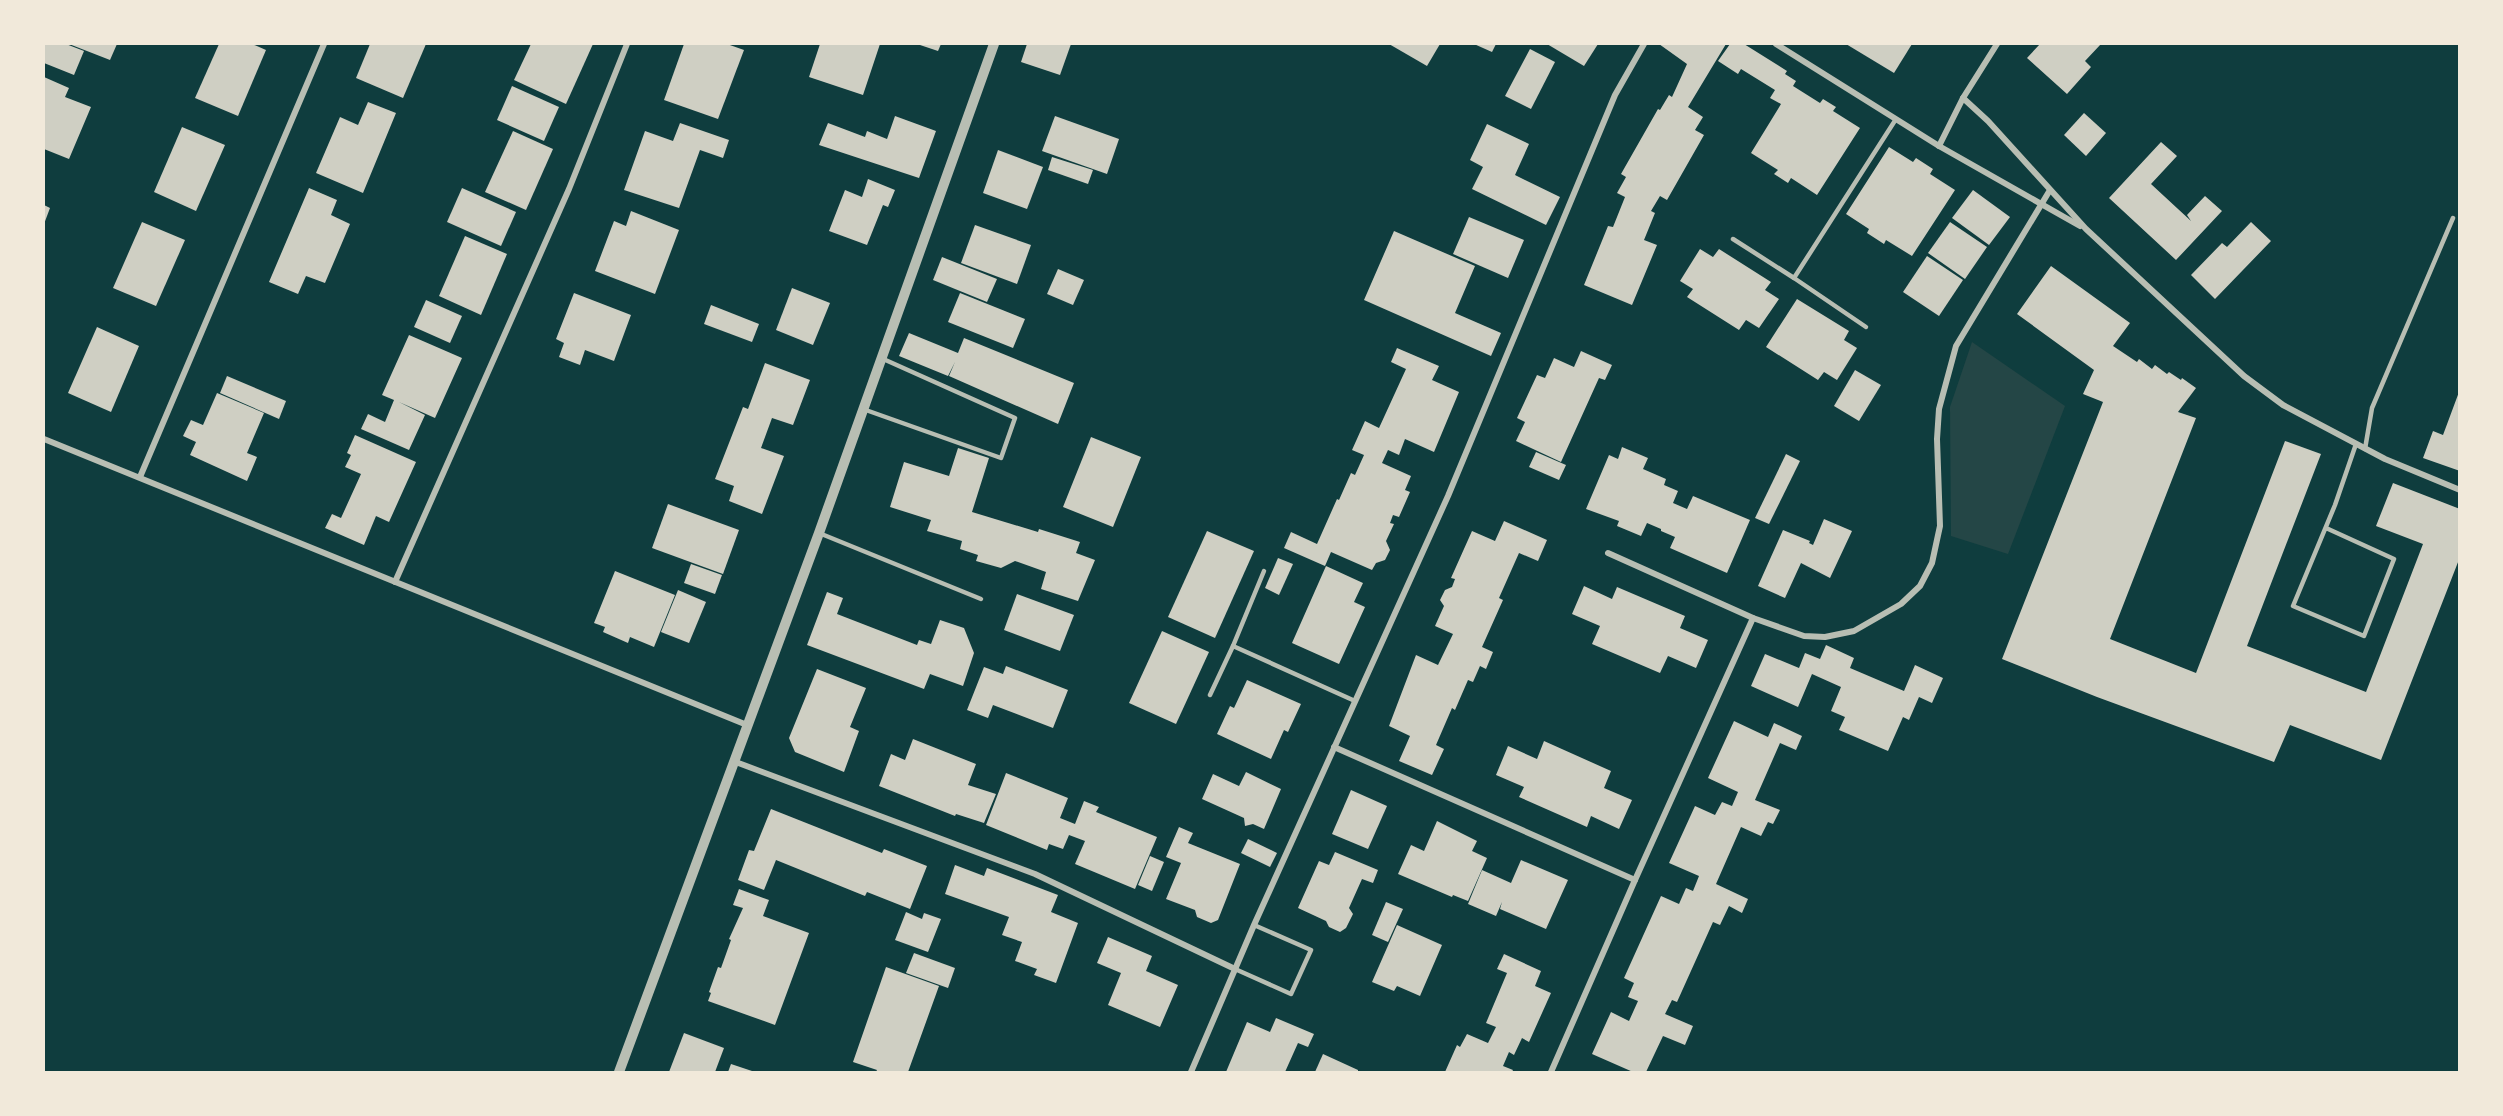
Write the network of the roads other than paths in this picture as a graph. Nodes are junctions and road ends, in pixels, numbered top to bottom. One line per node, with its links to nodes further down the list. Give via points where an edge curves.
1 (324, 44): 22 (street)
2 (627, 44): 28 (street, via 569,189)
3 (994, 44): 17 (street)
4 (1644, 44): 33 (street, via 1611,104 1448,496)
5 (1776, 44): 8 (street)
6 (1997, 44): 7 (street)
7 (1963, 98): 9 (street); 10 (street)
8 (1896, 119): 9 (street); 15 (lane)
9 (1939, 146): 11 (street)
10 (2050, 190): 11 (street); 13 (street)
11 (2041, 204): 13 (street); 30 (street, via 1956,346 1939,409 1940,526 1932,563 1920,585 1878,619 1854,631 1825,637 1804,636)
12 (2453, 218): 21 (lane, via 2372,408)
13 (2086, 229): 20 (street, via 2244,376 2283,405)
14 (1733, 239): 15 (lane)
15 (1794, 278): 16 (lane)
16 (1866, 327)
17 (881, 358): 18 (street); 18 (lane, via 1015,418 1001,458)
18 (863, 410): 25 (street)
19 (44, 439): 22 (street)
20 (2356, 444): 21 (street); 24 (lane)
21 (2365, 449): 23 (street)
22 (140, 477): 28 (street)
23 (2460, 490)
24 (2326, 528): 24 (lane, via 2293,606 2364,636 2394,559)
25 (819, 533): 29 (lane); 34 (street)
26 (1608, 553): 30 (street)
27 (1264, 571): 31 (lane)
28 (395, 582): 34 (street)
29 (981, 599)
30 (1753, 618): 37 (street)
31 (1233, 646): 32 (lane); 33 (lane)
32 (1210, 695)
33 (1355, 701): 35 (street)
34 (747, 725): 36 (street)
35 (1334, 747): 37 (street); 38 (street)
36 (734, 761): 39 (street, via 1035,874); 40 (street)
37 (1635, 880): 42 (street)
38 (1254, 925): 39 (street); 39 (lane, via 1311,950 1291,994)
39 (1235, 969): 41 (street)
40 (619, 1072)
41 (1191, 1072)
42 (1551, 1072)

